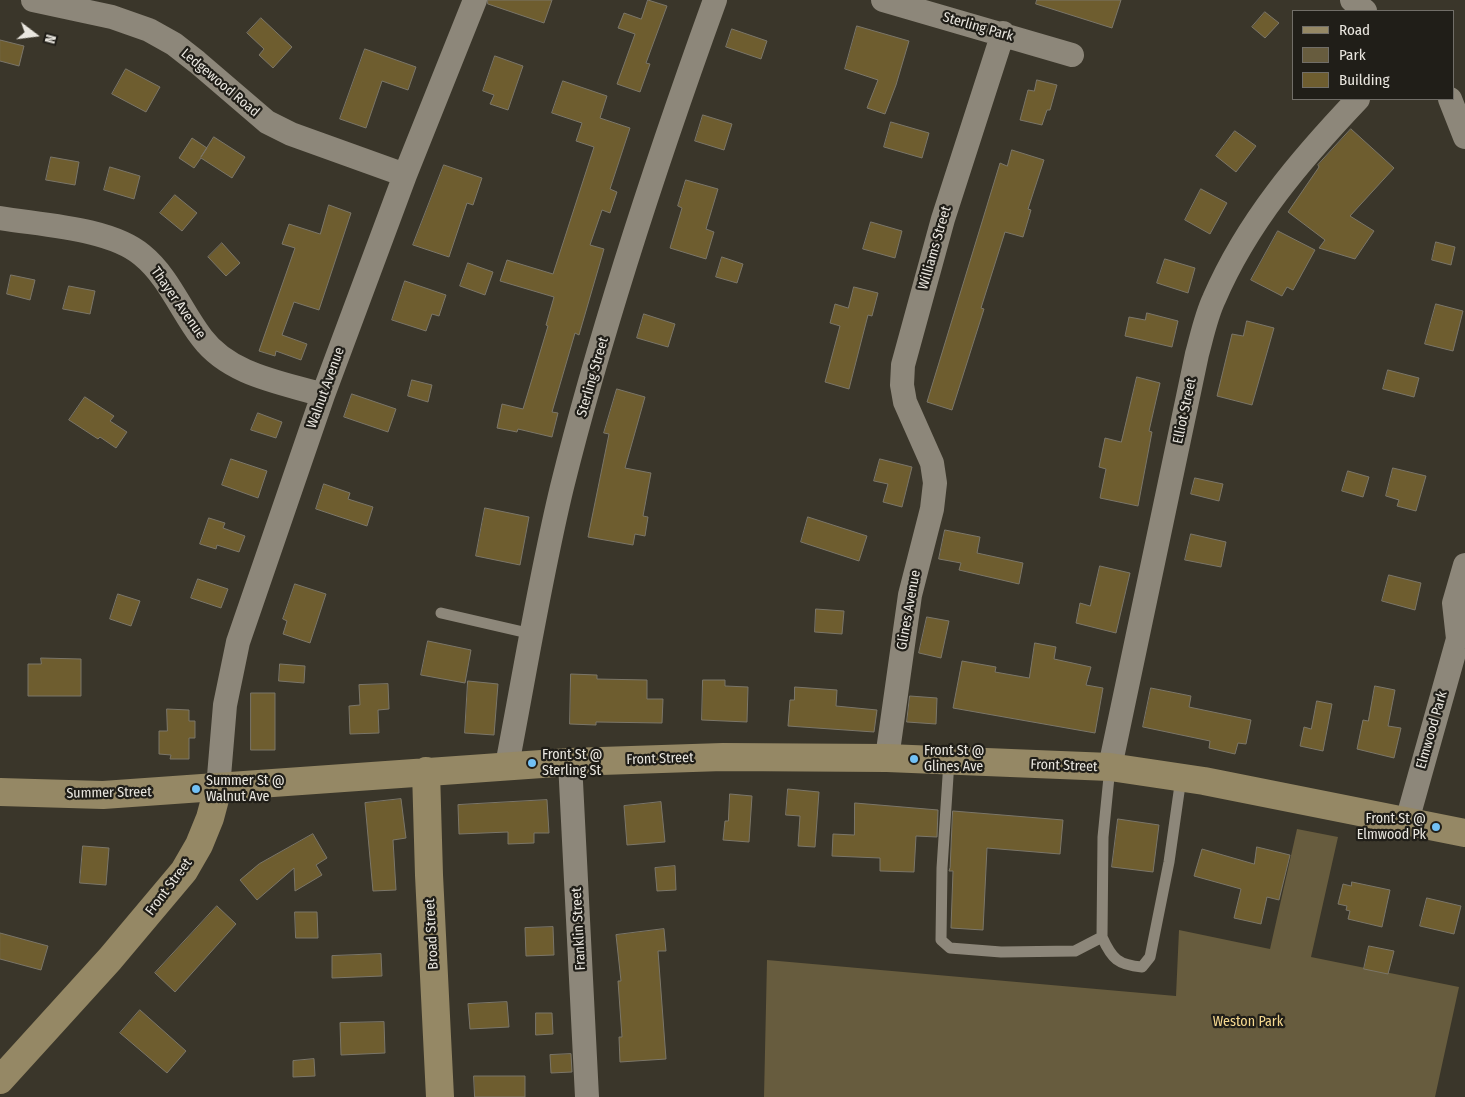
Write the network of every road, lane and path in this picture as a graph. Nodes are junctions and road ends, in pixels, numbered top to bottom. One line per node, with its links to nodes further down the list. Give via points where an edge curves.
1 (33, 0): 12 (street, Ledgewood Road, via 112,17 149,30 174,44 267,122 291,134)
2 (475, 0): 12 (street, Walnut Avenue)
3 (715, 0): 18 (street, Sterling Street, via 659,156 582,413 562,488)
4 (883, 0): 7 (street, Sterling Park)
5 (1352, 0): 6 (street)
6 (1364, 10)
7 (1003, 34): 8 (street, Sterling Park); 15 (street, Williams Street, via 946,210 903,365 905,402)
8 (1072, 55)
9 (1357, 100): 24 (street, Elliot Street, via 1303,157 1273,197 1236,252 1213,300 1197,354)
10 (1450, 100): 11 (street)
11 (1465, 137)
12 (405, 175): 14 (street, Walnut Avenue)
13 (0, 218): 14 (street, Thayer Avenue, via 78,231 125,244 142,255 158,272 201,338 217,355 258,376)
14 (323, 395): 27 (street, Walnut Avenue, via 238,642 225,705)
15 (932, 463): 20 (street, Glines Avenue, via 935,483 932,509 910,595)
16 (1465, 565): 19 (street, Elmwood Park, via 1454,604)
17 (441, 613): 18 (lane)
18 (532, 634): 23 (street, Sterling Street)
19 (1462, 635): 29 (street, Elmwood Park)
20 (888, 758): 21 (street, Front Street); 22 (street, Front Street, via 723,757)
21 (949, 760): 24 (street, Front Street); 31 (lane, via 941,940 950,948 1001,952 1075,951)
22 (570, 762): 23 (street, Front Street); 34 (street, Franklin Street)
23 (507, 765): 25 (street, Front Street)
24 (1110, 768): 26 (street, Front Street); 31 (lane, via 1103,837)
25 (426, 771): 27 (street, Front Street); 33 (street, Broad Street)
26 (1181, 778): 29 (street, Front Street); 31 (lane, via 1170,862 1150,957 1142,967 1125,966 1109,954)
27 (218, 788): 28 (street, Summer Street, via 103,794); 32 (street, Front Street, via 199,845 184,871 110,959)
28 (0, 792)
29 (1407, 821): 30 (street, Front Street)
30 (1465, 833)
31 (1102, 937)
32 (0, 1080)
33 (440, 1097)
34 (587, 1097)

